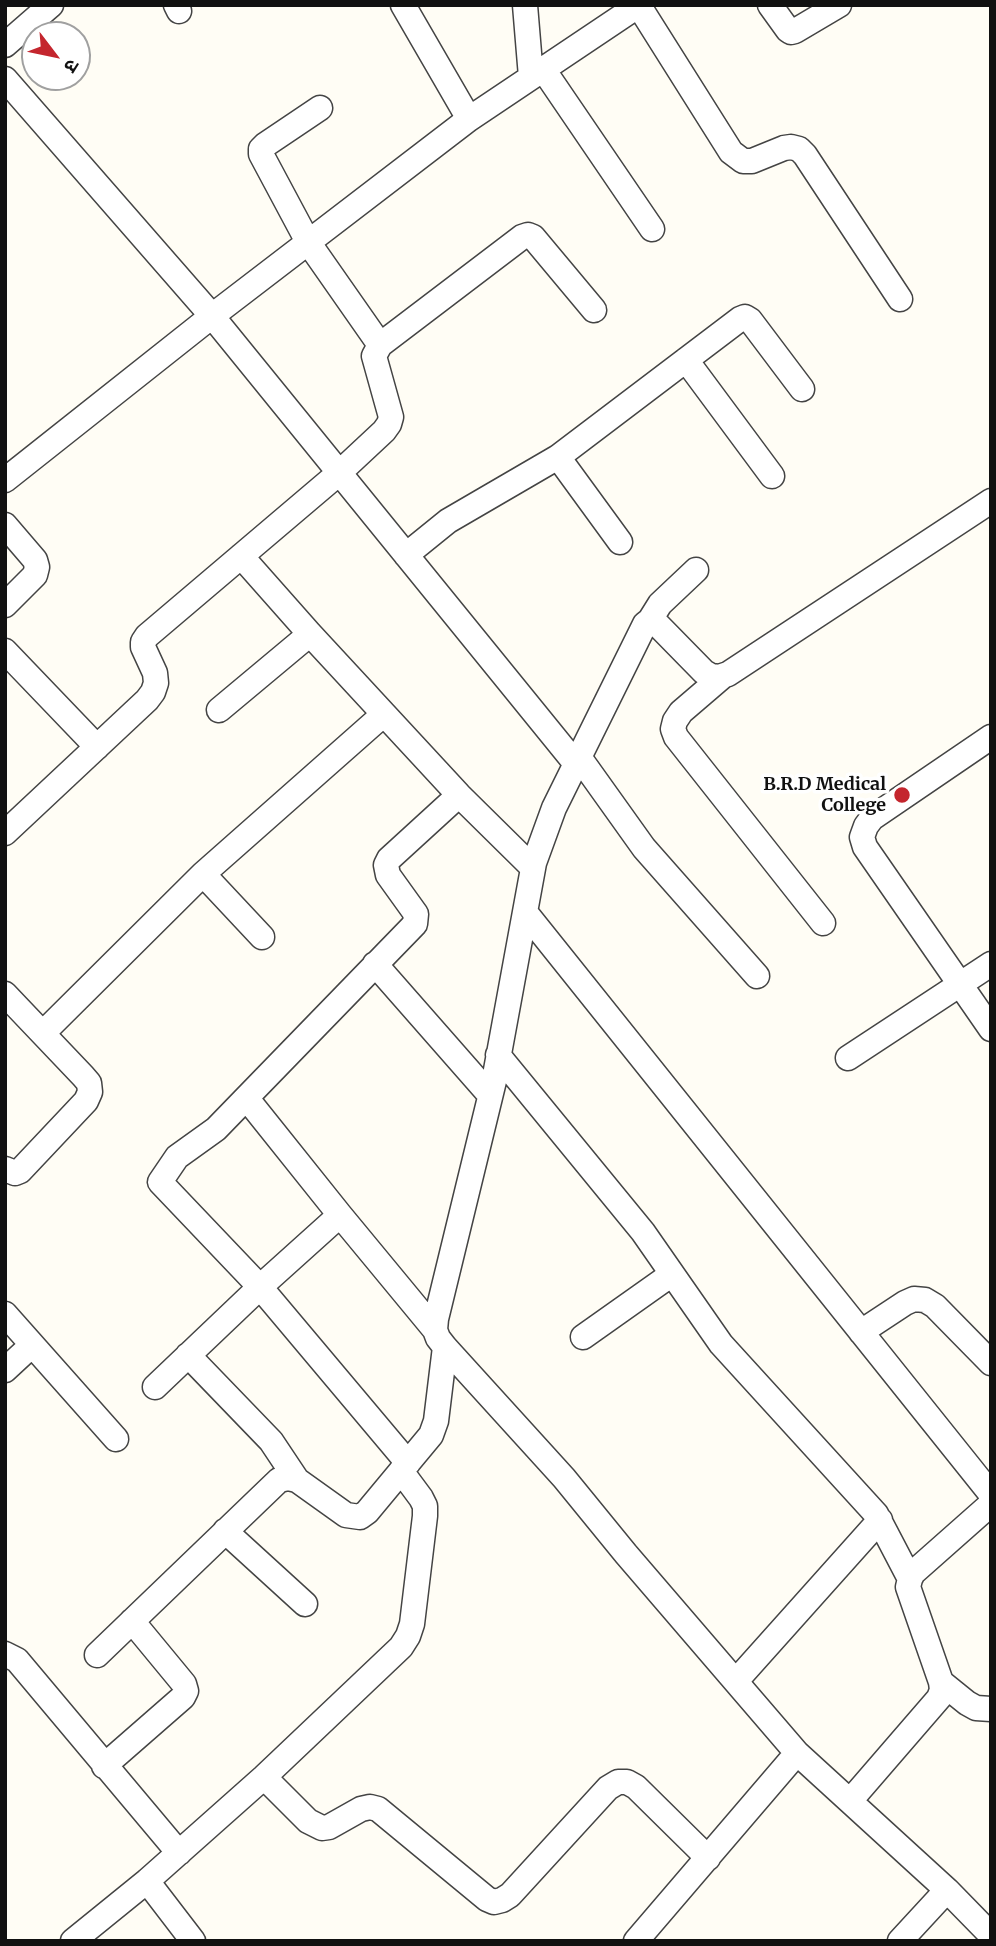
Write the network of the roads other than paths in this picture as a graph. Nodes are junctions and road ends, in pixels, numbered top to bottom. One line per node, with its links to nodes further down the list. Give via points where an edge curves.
1 (51, 5): 7 (street)
2 (403, 5): 11 (street)
3 (525, 5): 8 (street)
4 (639, 5): 8 (street); 14 (street, via 731,152 743,161 752,161 785,148 799,149)
5 (769, 5): 6 (street, via 791,32)
6 (839, 5)
7 (5, 45)
8 (537, 73): 11 (street); 12 (street)
9 (5, 79): 16 (street)
10 (320, 108): 13 (street, via 261,149)
11 (468, 119): 13 (street)
12 (652, 229)
13 (308, 242): 16 (street); 17 (street)
14 (900, 299)
15 (594, 310): 17 (street, via 528,235)
16 (212, 316): 21 (street); 23 (street)
17 (380, 345): 21 (street, via 374,356 389,424)
18 (686, 360): 19 (street, via 745,317); 20 (street); 22 (street)
19 (802, 389)
20 (558, 457): 26 (street); 27 (street, via 448,521)
21 (339, 473): 27 (street); 28 (street)
22 (772, 476)
23 (5, 480)
24 (991, 501): 34 (street)
25 (5, 525): 30 (street, via 37,568)
26 (620, 542)
27 (406, 555): 39 (street)
28 (241, 556): 32 (street); 38 (street, via 146,636 143,648 155,673 153,692)
29 (696, 570): 31 (street)
30 (5, 605)
31 (650, 620): 34 (street, via 704,672); 39 (street)
32 (310, 634): 35 (street); 36 (street)
33 (5, 651): 38 (street)
34 (723, 676): 45 (street, via 681,712 673,729 676,737)
35 (219, 710)
36 (384, 714): 40 (street); 43 (street)
37 (991, 737): 50 (street, via 872,818 862,837)
38 (97, 747): 41 (street)
39 (578, 761): 42 (street, via 554,808); 49 (street, via 644,848)
40 (459, 795): 42 (street); 47 (street, via 386,865 417,919)
41 (5, 833)
42 (533, 868): 44 (street)
43 (203, 874): 46 (street); 53 (street)
44 (525, 912): 54 (street); 63 (street)
45 (823, 923)
46 (262, 936)
47 (375, 964): 56 (street); 57 (street)
48 (991, 964): 50 (street)
49 (757, 976)
50 (961, 984): 52 (street); 55 (street)
51 (5, 994): 53 (street)
52 (991, 1029)
53 (43, 1033): 58 (street, via 89,1083 90,1092 20,1171)
54 (498, 1055): 56 (street); 60 (street, via 633,1219)
55 (848, 1058)
56 (490, 1095): 65 (street, via 436,1319)
57 (248, 1096): 59 (street); 61 (street, via 216,1129 177,1157 160,1182)
58 (5, 1169)
59 (340, 1216): 61 (street); 65 (street)
60 (672, 1274): 64 (street); 76 (street, via 729,1354)
61 (260, 1287): 67 (street); 72 (street)
62 (5, 1314): 66 (street)
63 (861, 1332): 68 (street, via 905,1303 925,1300); 74 (street)
64 (583, 1337)
65 (440, 1338): 72 (street, via 436,1421); 83 (street)
66 (32, 1345): 69 (street); 71 (street)
67 (188, 1355): 70 (street); 73 (street, via 271,1441)
68 (991, 1363)
69 (5, 1370)
70 (155, 1387)
71 (116, 1439)
72 (405, 1467): 73 (street, via 360,1517 346,1515); 88 (street, via 425,1506 408,1636)
73 (297, 1480): 77 (street, via 279,1480)
74 (991, 1494)
75 (991, 1504): 78 (street)
76 (880, 1520): 78 (street); 83 (street)
77 (225, 1531): 79 (street); 80 (street)
78 (910, 1579): 84 (street, via 908,1587)
79 (305, 1604)
80 (132, 1621): 82 (street); 87 (street, via 186,1691)
81 (5, 1654): 87 (street, via 17,1660)
82 (97, 1655)
83 (736, 1681): 86 (street)
84 (942, 1682): 85 (street, via 976,1708); 89 (street, via 939,1698)
85 (991, 1709)
86 (797, 1754): 89 (street); 91 (street)
87 (104, 1766): 90 (street)
88 (264, 1777): 90 (street); 91 (street, via 308,1821 322,1828 361,1809 378,1809 494,1902 510,1895 618,1782 636,1787)
89 (850, 1801): 93 (street)
90 (179, 1853): 92 (street)
91 (708, 1858): 97 (street)
92 (147, 1881): 95 (street); 96 (street)
93 (947, 1890): 94 (street); 98 (street)
94 (991, 1936)
95 (73, 1941)
96 (193, 1941)
97 (636, 1941)
98 (901, 1941)

